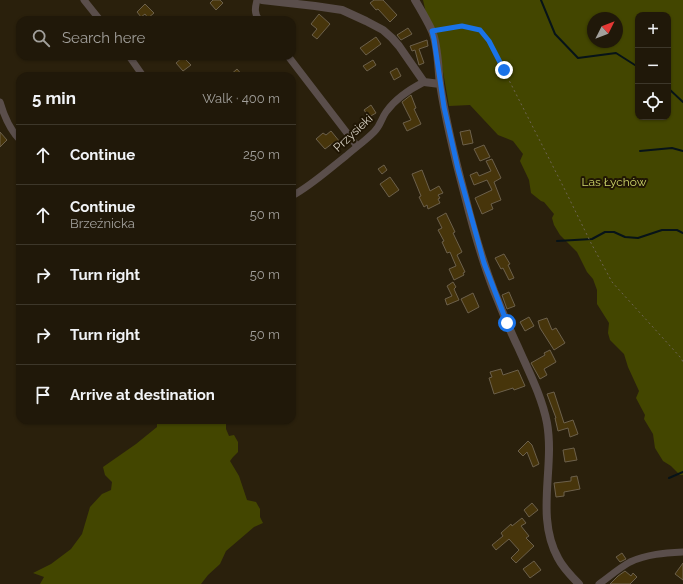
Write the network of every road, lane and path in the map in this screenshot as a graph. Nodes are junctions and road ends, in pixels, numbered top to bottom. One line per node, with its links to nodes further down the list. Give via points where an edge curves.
1 (84, 0): 5 (street)
2 (257, 0): 6 (street)
3 (262, 0): 11 (street, via 342,10 366,20 392,38)
4 (415, 0): 7 (street)
5 (97, 16)
6 (256, 16)
7 (432, 31): 12 (street); 17 (path, via 462,26 480,30 489,41 612,282)
8 (131, 60): 10 (street)
9 (291, 60): 15 (street)
10 (140, 72)
11 (424, 82): 12 (street); 15 (street, Przysieki, via 397,99 374,132)
12 (440, 84): 19 (street, via 448,130 484,263 544,410 548,444 547,524 552,543 558,558)
13 (0, 102): 14 (street, via 4,116)
14 (16, 136)
15 (358, 146): 16 (street, Przysieki)
16 (296, 194)
17 (683, 362)
18 (683, 552): 20 (street, via 662,553 638,559)
19 (578, 584)
20 (599, 584)

